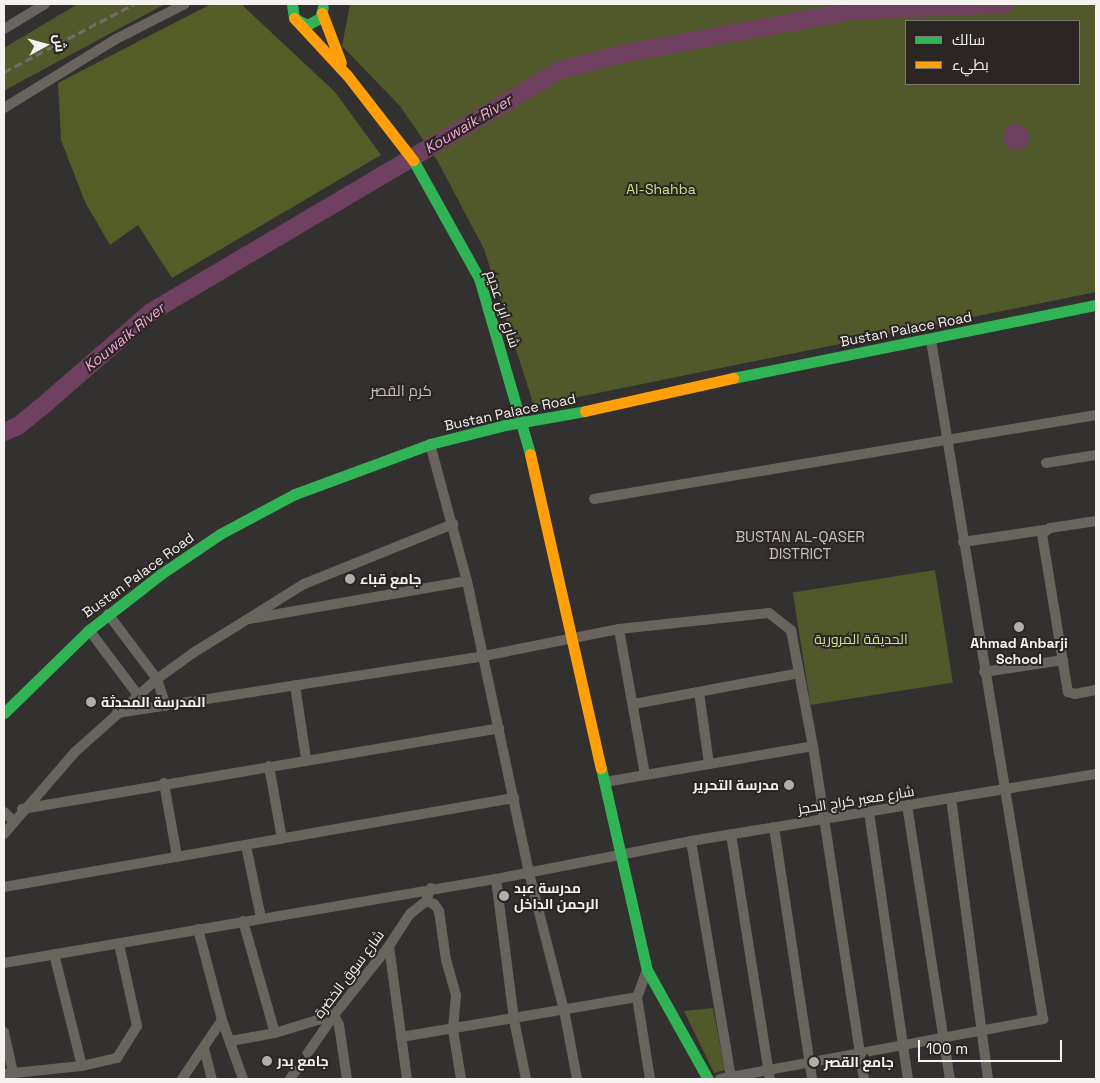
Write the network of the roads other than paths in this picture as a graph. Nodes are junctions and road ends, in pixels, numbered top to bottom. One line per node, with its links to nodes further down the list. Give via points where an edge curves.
1 (45, 4): 6 (street)
2 (185, 4): 8 (street, via 116,39)
3 (279, 4): 5 (main road)
4 (323, 7): 5 (main road, via 317,21 308,25); 7 (main road)
5 (293, 12): 7 (main road)
6 (4, 28)
7 (347, 75): 12 (main road, شارع ابن عديم, via 428,183 480,278)
8 (4, 108)
9 (1096, 305): 10 (main road, Bustan Palace Road)
10 (931, 340): 12 (main road, Bustan Palace Road); 13 (street)
11 (1096, 416): 13 (street)
12 (523, 422): 14 (main road, Bustan Palace Road); 27 (main road, شارع ابن عديم)
13 (946, 441): 17 (street); 21 (street)
14 (430, 444): 19 (street); 23 (main road, Bustan Palace Road, via 354,470 260,512 220,534)
15 (1096, 455): 16 (street)
16 (1046, 463)
17 (594, 499)
18 (1096, 521): 20 (street)
19 (453, 524): 22 (street); 24 (street, via 304,584)
20 (1044, 530): 21 (street); 29 (street, via 1042,534)
21 (963, 542): 30 (street)
22 (467, 582): 24 (street); 28 (street)
23 (108, 614): 26 (main road, Bustan Palace Road); 32 (street)
24 (242, 620): 32 (street)
25 (619, 629): 27 (street); 31 (street, via 769,613 791,630); 37 (street)
26 (89, 630): 36 (street); 39 (main road, Bustan Palace Road)
27 (572, 640): 28 (street); 48 (main road, شارع ابن عديم)
28 (484, 656): 33 (street); 41 (street)
29 (1063, 660): 30 (street); 34 (street, via 1068,692)
30 (984, 672): 50 (street)
31 (799, 673): 35 (street); 42 (street)
32 (157, 678): 36 (street); 38 (street)
33 (295, 685): 38 (street); 43 (street)
34 (1096, 690)
35 (699, 692): 37 (street); 44 (street)
36 (138, 695): 40 (street)
37 (634, 704): 47 (street)
38 (166, 706): 40 (street)
39 (4, 713)
40 (117, 713): 54 (street, via 75,752)
41 (499, 728): 43 (street); 51 (street)
42 (813, 746): 44 (street); 57 (street)
43 (306, 759): 45 (street)
44 (709, 764): 47 (street)
45 (269, 766): 49 (street); 62 (street)
46 (1096, 774): 50 (street, شارع معبر كراج الحجز)
47 (646, 775): 48 (street)
48 (605, 782): 66 (main road, شارع ابن عديم)
49 (164, 783): 54 (street); 65 (street)
50 (1004, 789): 52 (street, شارع معبر كراج الحجز); 86 (street, via 1043,1019)
51 (514, 798): 62 (street); 67 (street)
52 (951, 798): 53 (street, شارع معبر كراج الحجز); 86 (street)
53 (907, 805): 56 (street, شارع معبر كراج الحجز); 90 (street)
54 (22, 810): 58 (street)
55 (4, 812): 58 (street)
56 (869, 812): 57 (street, شارع معبر كراج الحجز); 92 (street)
57 (823, 819): 59 (street, شارع معبر كراج الحجز); 94 (street)
58 (14, 821): 60 (street)
59 (774, 827): 61 (street, شارع معبر كراج الحجز); 95 (street)
60 (4, 834)
61 (731, 834): 63 (street, شارع معبر كراج الحجز); 98 (street)
62 (282, 839): 64 (street)
63 (691, 841): 66 (street, شارع معبر كراج الحجز); 99 (street)
64 (246, 846): 65 (street); 72 (street)
65 (177, 857): 69 (street)
66 (620, 857): 67 (street, شارع معبر كراج الحجز); 79 (main road, شارع ابن عديم)
67 (529, 873): 68 (street, شارع معبر كراج الحجز); 81 (street)
68 (496, 879): 70 (street, شارع معبر كراج الحجز); 84 (street)
69 (4, 887)
70 (431, 888): 71 (street, شارع سوق الخضرة); 72 (street, شارع معبر كراج الحجز)
71 (426, 901): 76 (street, شارع سوق الخضرة, via 410,914); 85 (street, via 439,911 446,960 456,995)
72 (261, 918): 73 (street, شارع معبر كراج الحجز)
73 (243, 922): 74 (street, شارع معبر كراج الحجز); 88 (street)
74 (198, 929): 75 (street, شارع معبر كراج الحجز); 83 (street)
75 (119, 944): 77 (street, شارع معبر كراج الحجز); 96 (street, via 137,1026 117,1058)
76 (389, 946): 82 (street, شارع سوق الخضرة); 89 (street)
77 (54, 954): 78 (street, شارع معبر كراج الحجز); 96 (street)
78 (4, 963)
79 (647, 970): 80 (street); 110 (main road, شارع ابن عديم)
80 (637, 997): 81 (street); 109 (street)
81 (564, 1010): 84 (street); 108 (street)
82 (334, 1014): 88 (street); 103 (street, شارع سوق الخضرة); 104 (street, via 339,1024)
83 (222, 1020): 91 (street); 93 (street)
84 (514, 1020): 85 (street); 107 (street)
85 (453, 1030): 89 (street); 106 (street)
86 (983, 1030): 90 (street); 115 (street)
87 (4, 1032): 97 (street)
88 (275, 1033): 91 (street)
89 (401, 1037): 105 (street)
90 (944, 1037): 92 (street); 114 (street)
91 (231, 1041): 102 (street)
92 (903, 1045): 94 (street); 113 (street)
93 (204, 1048): 100 (street); 101 (street)
94 (862, 1053): 95 (street); 112 (street)
95 (809, 1062): 98 (street); 111 (street)
96 (82, 1066): 97 (street)
97 (8, 1073)
98 (769, 1075): 99 (street)
99 (725, 1078)
100 (182, 1079)
101 (212, 1079)
102 (243, 1079)
103 (290, 1079)
104 (347, 1079)
105 (407, 1079)
106 (461, 1079)
107 (526, 1079)
108 (576, 1079)
109 (650, 1079)
110 (708, 1079)
111 (812, 1079)
112 (864, 1079)
113 (908, 1079)
114 (950, 1079)
115 (988, 1079)

